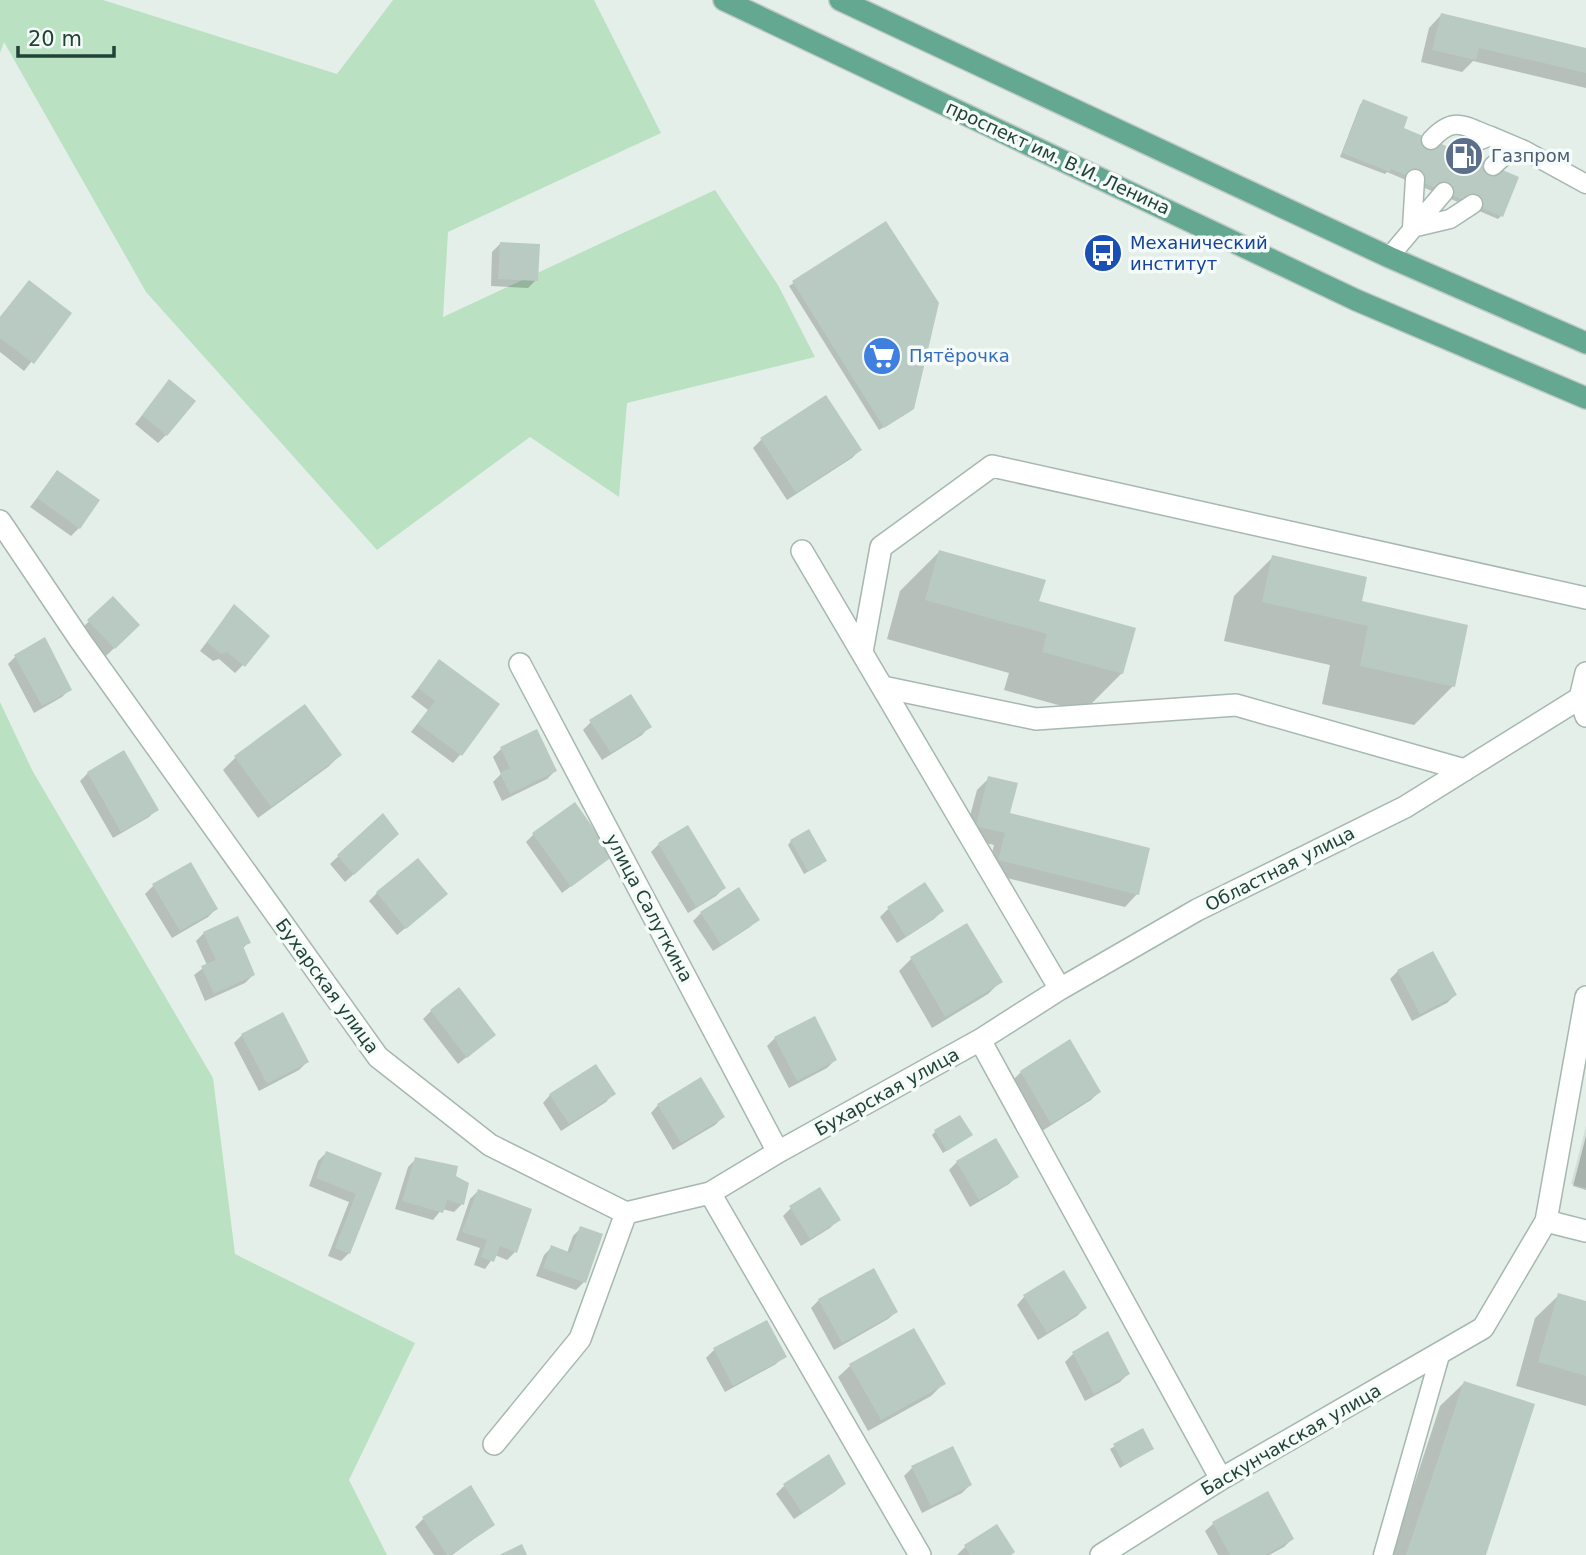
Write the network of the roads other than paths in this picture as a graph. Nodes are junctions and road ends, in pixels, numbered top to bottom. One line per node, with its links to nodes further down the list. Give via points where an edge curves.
1 (724, 0): 15 (main road, проспект им. В.И. Ленина, via 1356,300)
2 (840, 0): 13 (main road)
3 (1491, 136): 4 (lane, via 1458,124 1443,127); 5 (lane); 6 (lane)
4 (1431, 140)
5 (1524, 150): 7 (lane, via 1506,154); 9 (lane)
6 (1463, 153)
7 (1493, 166)
8 (1415, 179): 12 (lane)
9 (1586, 184)
10 (1444, 192): 12 (lane)
11 (1473, 204): 12 (lane, via 1450,219)
12 (1412, 228): 13 (lane)
13 (1389, 257): 14 (main road)
14 (1586, 343)
15 (1586, 398)
16 (0, 521): 30 (street, Бухарская улица, via 377,1057 490,1145)
17 (802, 551): 19 (street)
18 (1586, 598): 19 (street, via 992,466 881,548)
19 (862, 652): 22 (street)
20 (520, 664): 28 (street, улица Салуткина)
21 (1586, 673): 23 (street)
22 (883, 687): 24 (street, via 1036,719 1236,705); 25 (street)
23 (1583, 707): 24 (street, Областная улица)
24 (1465, 770): 25 (street, Областная улица, via 1405,807 1197,910)
25 (1060, 989): 27 (street, Областная улица)
26 (1586, 997): 31 (street)
27 (980, 1040): 28 (street, Бухарская улица); 35 (street)
28 (778, 1152): 29 (street, Бухарская улица)
29 (710, 1193): 30 (street, Бухарская улица); 36 (street)
30 (626, 1213): 34 (street, via 580,1339)
31 (1546, 1221): 32 (street); 33 (street, Баскунчакская улица, via 1483,1328)
32 (1586, 1231)
33 (1440, 1355): 35 (street, Баскунчакская улица); 38 (lane)
34 (494, 1444)
35 (1221, 1479): 37 (street, Баскунчакская улица)
36 (920, 1555)
37 (1101, 1555)
38 (1383, 1555)

